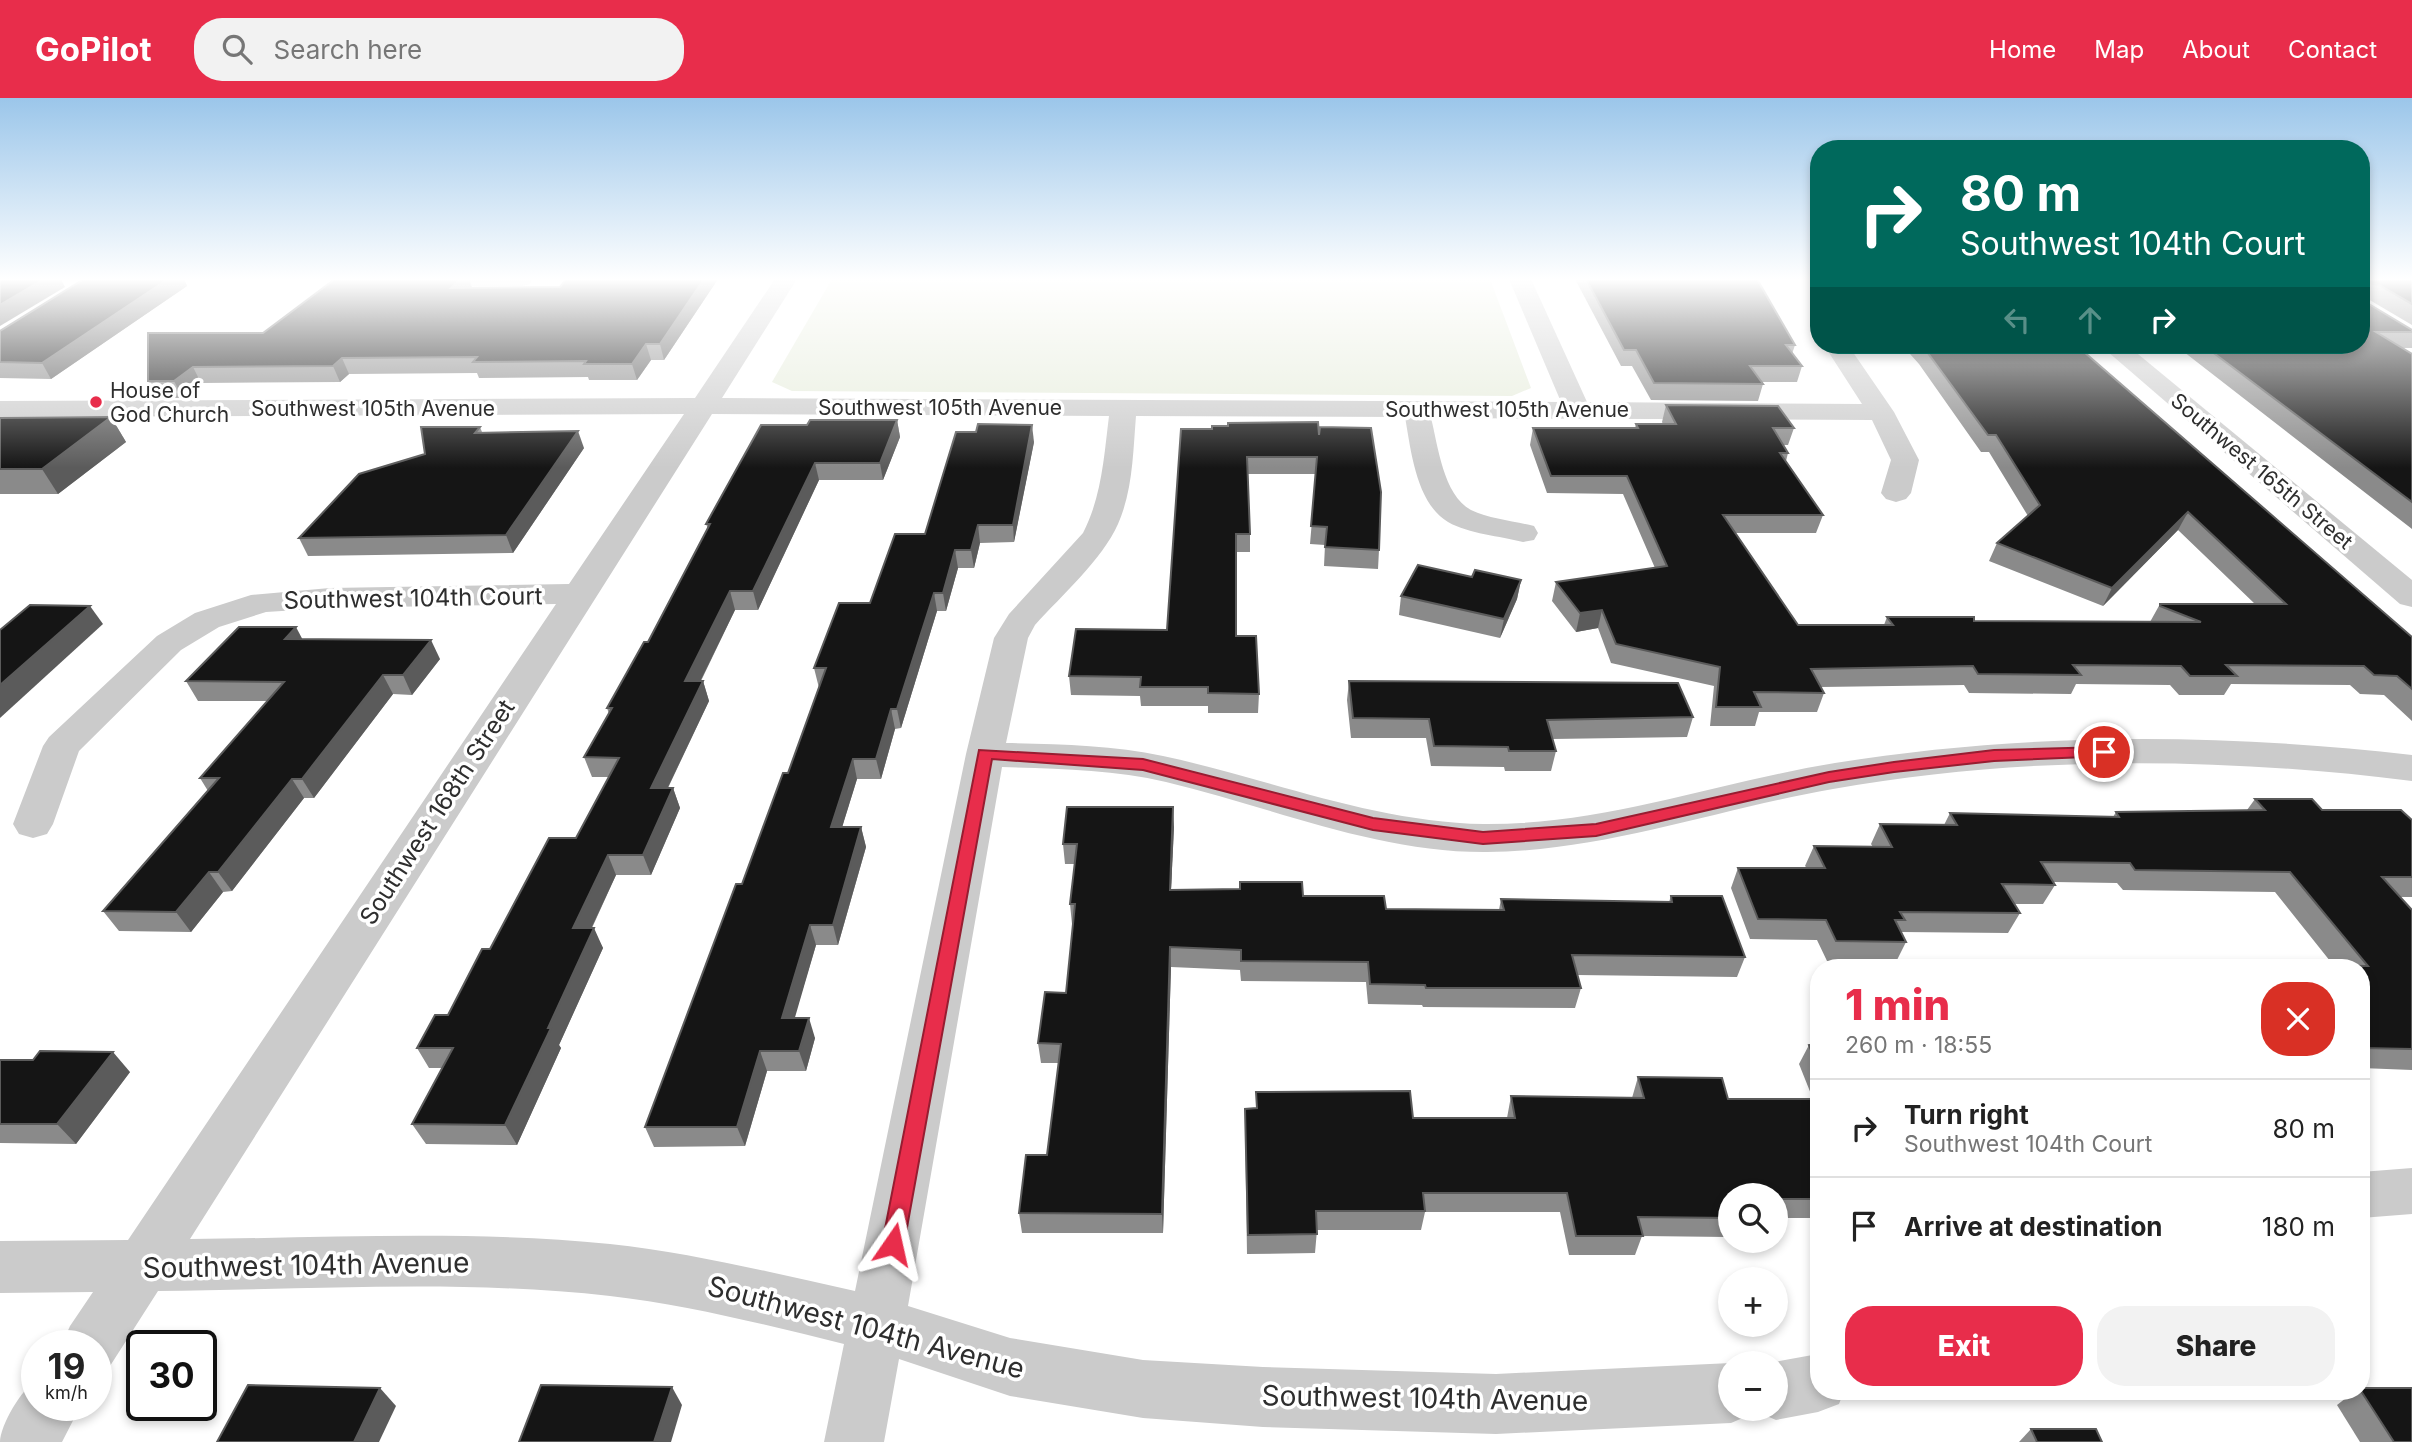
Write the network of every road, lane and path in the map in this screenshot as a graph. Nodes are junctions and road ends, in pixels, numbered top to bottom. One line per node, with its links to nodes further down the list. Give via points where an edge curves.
1 (746, 342): 5 (street, Southwest 168th Street)
2 (1548, 342): 9 (street)
3 (1842, 354): 10 (street)
4 (2123, 354): 14 (street, Southwest 165th Street)
5 (705, 407): 6 (street, Southwest 105th Avenue); 7 (street, Southwest 105th Avenue); 13 (street, Southwest 168th Street)
6 (1122, 408): 8 (street, Southwest 105th Avenue); 15 (street, via 1113,503 1096,537 1011,638)
7 (0, 409)
8 (1416, 409): 9 (street, Southwest 105th Avenue); 12 (street, via 1434,479 1449,507 1458,515)
9 (1577, 409): 10 (street, Southwest 105th Avenue)
10 (1881, 412): 11 (street, via 1905,460)
11 (1896, 493)
12 (1523, 533)
13 (578, 594): 17 (street, Southwest 104th Court, via 297,599 248,605 207,620 177,637 62,746); 21 (street, Southwest 168th Street)
14 (2412, 597)
15 (985, 754): 16 (street, via 1143,765 1373,824 1483,838 1596,830 1829,777 1994,755 2204,752); 22 (street)
16 (2412, 768)
17 (33, 824)
18 (2412, 1191): 19 (street)
19 (2370, 1194)
20 (0, 1267): 21 (street, Southwest 104th Avenue)
21 (141, 1267): 22 (street, Southwest 104th Avenue, via 510,1262 703,1283); 23 (street, Southwest 168th Street)
22 (877, 1324): 26 (street, Southwest 104th Avenue, via 1010,1367 1143,1389 1496,1405); 29 (street)
23 (100, 1330)
24 (1810, 1384): 25 (street)
25 (1788, 1388)
26 (1718, 1394)
27 (41, 1421): 28 (street)
28 (27, 1442)
29 (854, 1442)

